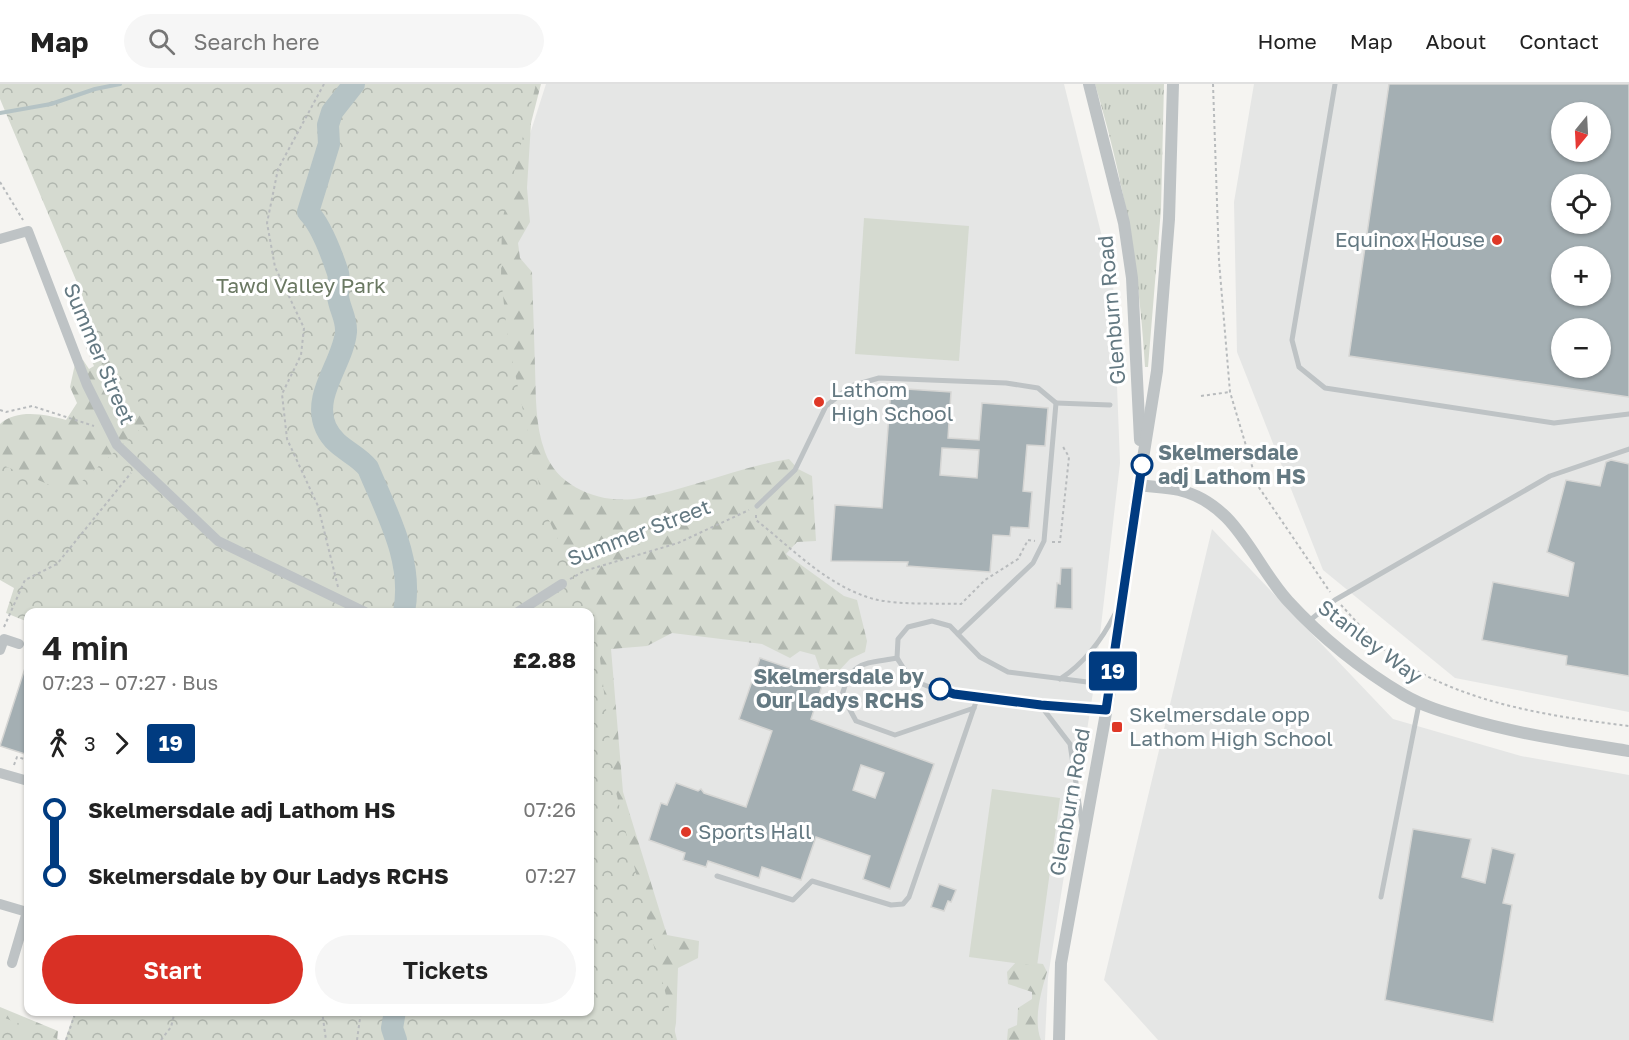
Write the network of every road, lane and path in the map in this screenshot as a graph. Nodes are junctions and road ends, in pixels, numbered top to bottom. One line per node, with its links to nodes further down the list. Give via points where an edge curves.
1 (324, 84): 26 (path, via 278,169 267,223 275,267 304,328 301,355 282,394 286,440 318,506)
2 (1089, 84): 19 (street, Glenburn Road, via 1122,212 1132,278)
3 (1173, 84): 19 (street, Glenburn Road, via 1164,298)
4 (1214, 84): 9 (path, via 1219,261)
5 (1335, 84): 14 (lane, via 1292,340 1299,367 1325,388 1554,423)
6 (0, 182): 7 (path)
7 (27, 231): 8 (street); 15 (street, Summer Street, via 87,385)
8 (0, 239)
9 (1230, 392): 10 (path); 25 (path, via 1258,486)
10 (1201, 396)
11 (1056, 403): 12 (lane); 21 (lane, via 1038,388 984,381 879,378 852,386 826,406 795,470); 22 (lane)
12 (1110, 405)
13 (0, 410): 15 (path, via 32,406)
14 (1629, 414)
15 (111, 432): 18 (street, Summer Street, via 117,445)
16 (1058, 438): 22 (path, via 1069,457 1060,542)
17 (1629, 449): 25 (lane, via 1550,476)
18 (138, 464): 26 (street, Summer Street, via 218,541); 31 (path, via 57,564 25,580 7,618)
19 (1142, 465): 20 (street, Glenburn Road)
20 (1138, 485): 24 (street, Glenburn Road); 29 (street, Stanley Way, via 1179,490 1202,498 1227,515 1286,598)
21 (757, 506): 22 (path, via 756,519 824,577 879,600 961,604 985,580 1018,560 1028,540); 23 (path, Summer Street, via 678,543 584,571)
22 (1044, 541): 30 (lane, via 1033,563)
23 (562, 584): 28 (street, Summer Street)
24 (1123, 599): 35 (lane, via 1094,647); 36 (street, Glenburn Road)
25 (1335, 600): 29 (lane); 42 (path, via 1395,658 1458,692 1556,716)
26 (342, 602): 27 (street, Summer Street)
27 (356, 608)
28 (524, 608)
29 (1308, 622): 38 (street, Stanley Way, via 1344,652)
30 (958, 634): 34 (lane, via 950,626 932,621 908,627 898,639); 35 (lane, via 994,666 1008,672)
31 (4, 639): 32 (street); 33 (street)
32 (19, 644)
33 (0, 650)
34 (897, 658): 37 (lane, via 911,678 954,694); 40 (lane, via 861,665 848,676 842,695 856,721 895,735)
35 (1060, 679): 36 (lane)
36 (1111, 685): 41 (street, Glenburn Road)
37 (978, 696): 39 (lane); 40 (lane)
38 (1419, 703): 43 (street, Stanley Way, via 1513,733); 49 (lane)
39 (1041, 705): 41 (lane); 47 (lane, via 1070,744)
40 (974, 708): 48 (lane, via 909,897 903,904 891,905 812,881 793,900)
41 (1106, 710): 47 (street, Glenburn Road)
42 (1629, 726)
43 (1629, 751)
44 (24, 759): 45 (path, via 17,757)
45 (5, 774): 46 (street)
46 (24, 780)
47 (1084, 837): 62 (street, Glenburn Road, via 1061,963)
48 (717, 876)
49 (1381, 897)
50 (0, 904): 51 (street)
51 (24, 911)
52 (24, 922): 53 (street)
53 (12, 963)
54 (74, 1016): 58 (path)
55 (174, 1016): 59 (path)
56 (323, 1016): 60 (path)
57 (360, 1016): 61 (path)
58 (66, 1040)
59 (161, 1040)
60 (326, 1040)
61 (357, 1040)
62 (1059, 1040)

